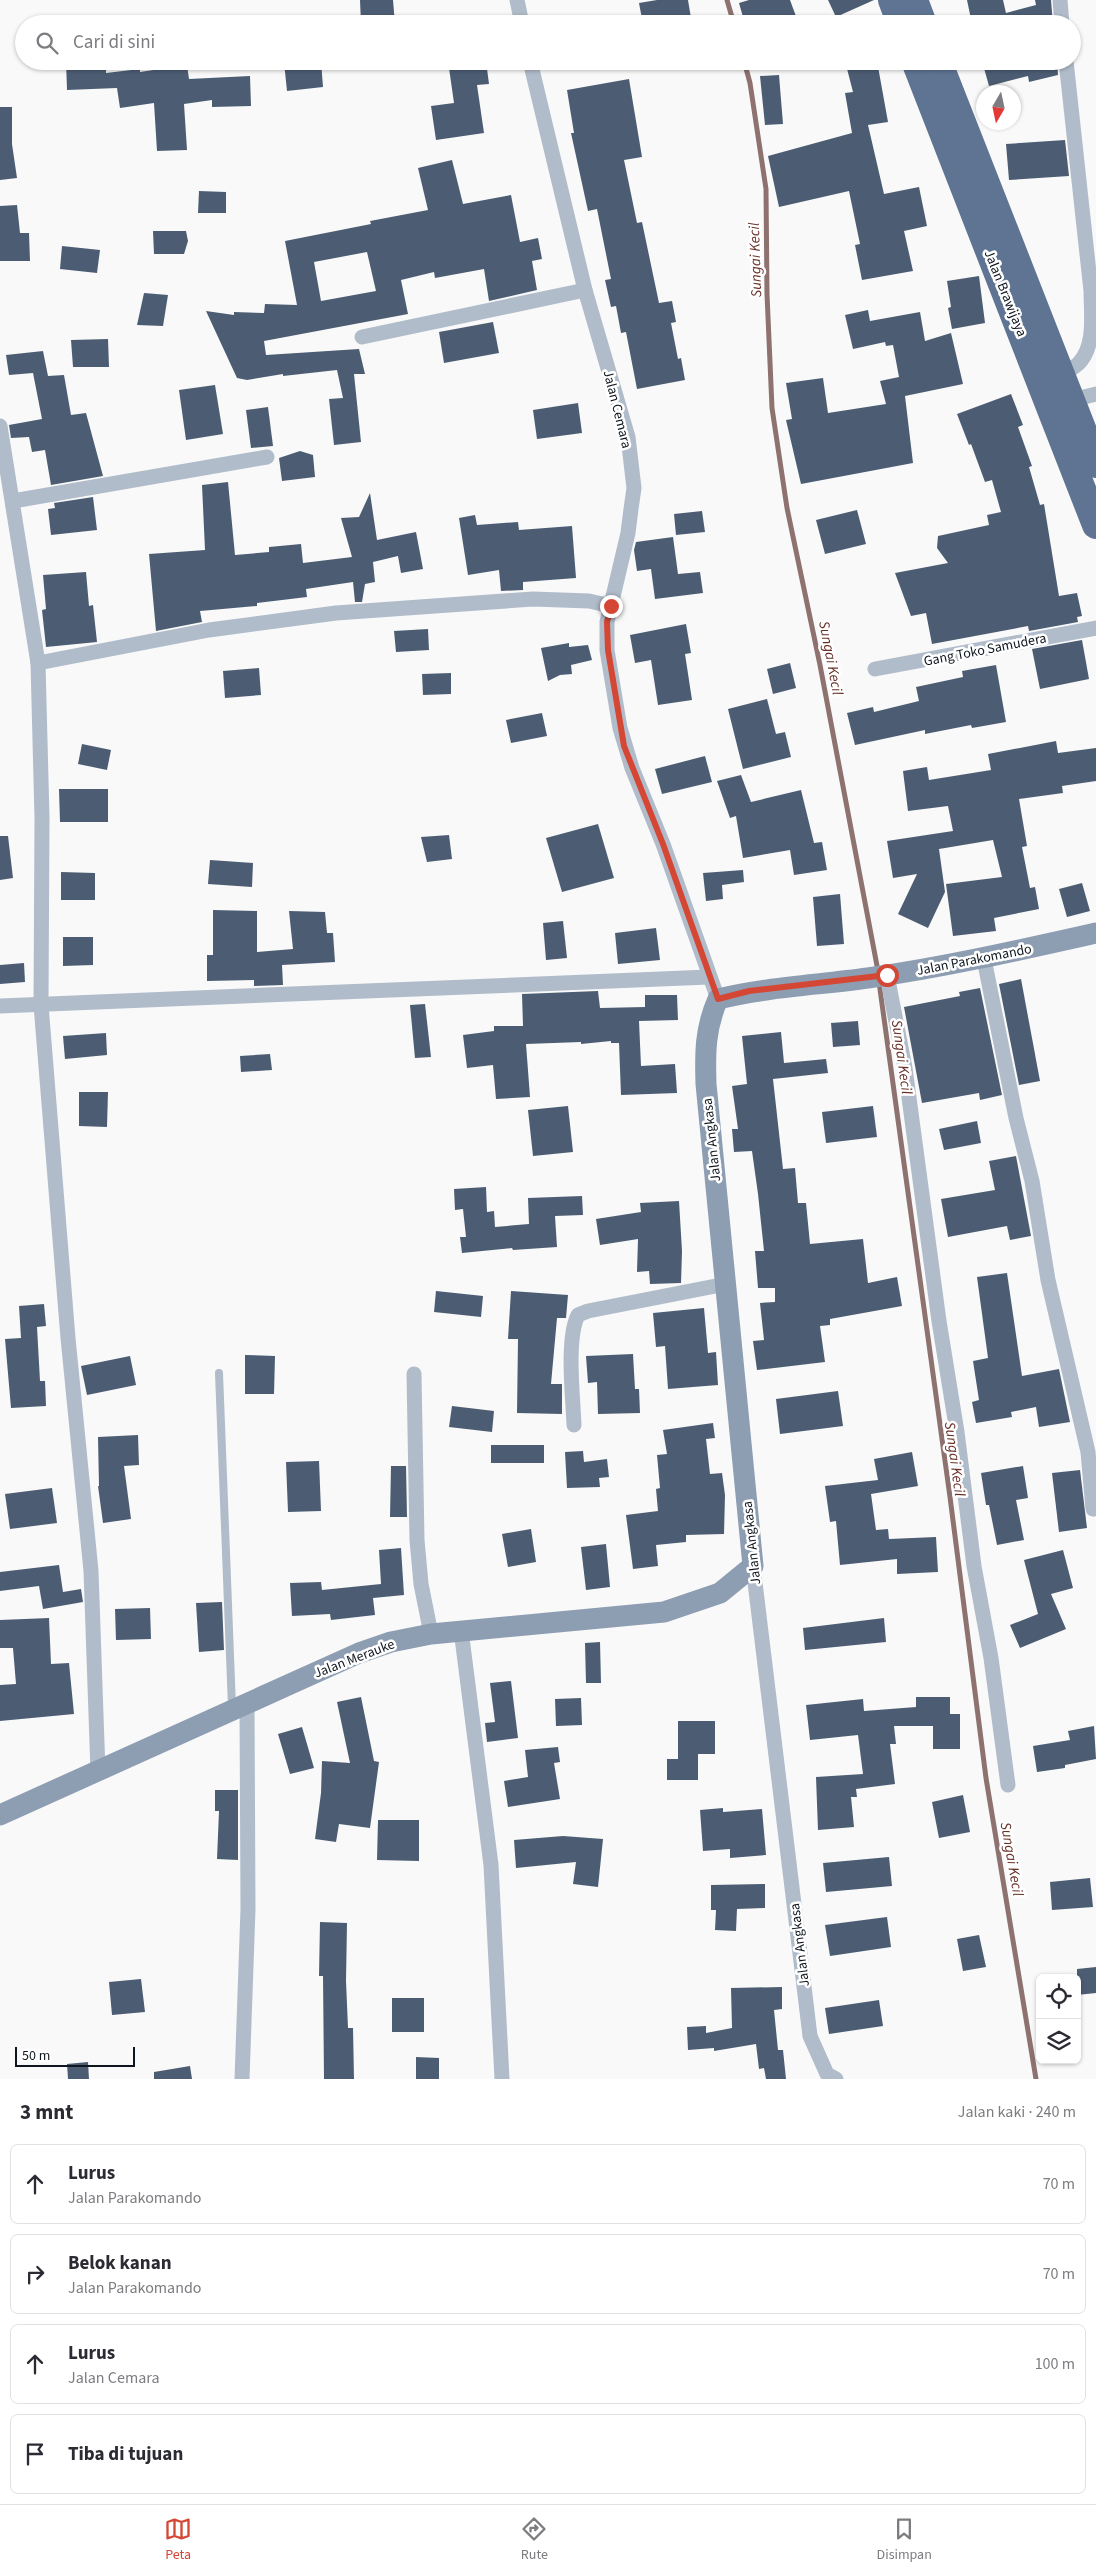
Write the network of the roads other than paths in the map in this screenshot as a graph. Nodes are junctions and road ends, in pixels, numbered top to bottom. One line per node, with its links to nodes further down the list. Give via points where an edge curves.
1 (517, 0): 5 (street)
2 (892, 0): 6 (highway)
3 (914, 0): 7 (highway)
4 (1060, 0): 8 (street)
5 (520, 15)
6 (898, 15)
7 (920, 15)
8 (1061, 15)
9 (532, 70): 14 (street, Jalan Cemara)
10 (920, 70): 13 (highway, Jalan Brawijaya)
11 (940, 70): 13 (highway, Jalan Brawijaya)
12 (1067, 70): 16 (street, via 1091,291 1092,327 1080,362)
13 (954, 132): 16 (highway, Jalan Brawijaya); 21 (highway, Jalan Brawijaya)
14 (585, 290): 15 (street); 22 (street, Jalan Cemara, via 628,438 634,488 628,533)
15 (362, 337)
16 (1076, 390): 19 (highway, Jalan Brawijaya)
17 (0, 426): 20 (street)
18 (267, 457): 20 (street)
19 (1096, 464)
20 (13, 501): 24 (street)
21 (1096, 525)
22 (611, 606): 24 (street, via 589,600 533,599 336,613 209,630); 29 (street, Jalan Cemara, via 607,622 608,650 620,728)
23 (1096, 628): 25 (street, Gang Toko Samudera)
24 (38, 663): 31 (street, via 42,818)
25 (875, 669)
26 (1096, 933): 27 (street, Jalan Parakomando)
27 (984, 959): 28 (street, Jalan Parakomando); 37 (street, via 1032,1181 1048,1280)
28 (879, 976): 30 (street, Jalan Parakomando, via 749,991); 44 (street, via 905,1068 974,1566 991,1658)
29 (710, 977): 30 (street); 31 (street)
30 (718, 999): 33 (street, Jalan Angkasa, via 705,1039 705,1060)
31 (41, 1005): 32 (street); 43 (street, via 91,1571)
32 (0, 1006)
33 (726, 1284): 36 (street, via 588,1311 578,1316 573,1325 572,1343); 39 (street, Jalan Angkasa)
34 (220, 1373): 42 (lane)
35 (414, 1374): 41 (street, via 417,1540 420,1584)
36 (574, 1425)
37 (1092, 1451): 38 (street)
38 (1093, 1509)
39 (753, 1566): 40 (street, Jalan Merauke, via 720,1592 664,1612); 48 (street, Jalan Angkasa, via 810,2036 827,2074)
40 (460, 1630): 41 (street, Jalan Merauke); 47 (street, via 490,1864)
41 (430, 1634): 42 (street, Jalan Merauke, via 359,1653)
42 (240, 1707): 43 (street, Jalan Merauke); 46 (street, via 248,1909)
43 (98, 1772): 45 (street, Jalan Merauke)
44 (1008, 1785)
45 (0, 1815)
46 (242, 2079)
47 (502, 2079)
48 (836, 2079)

